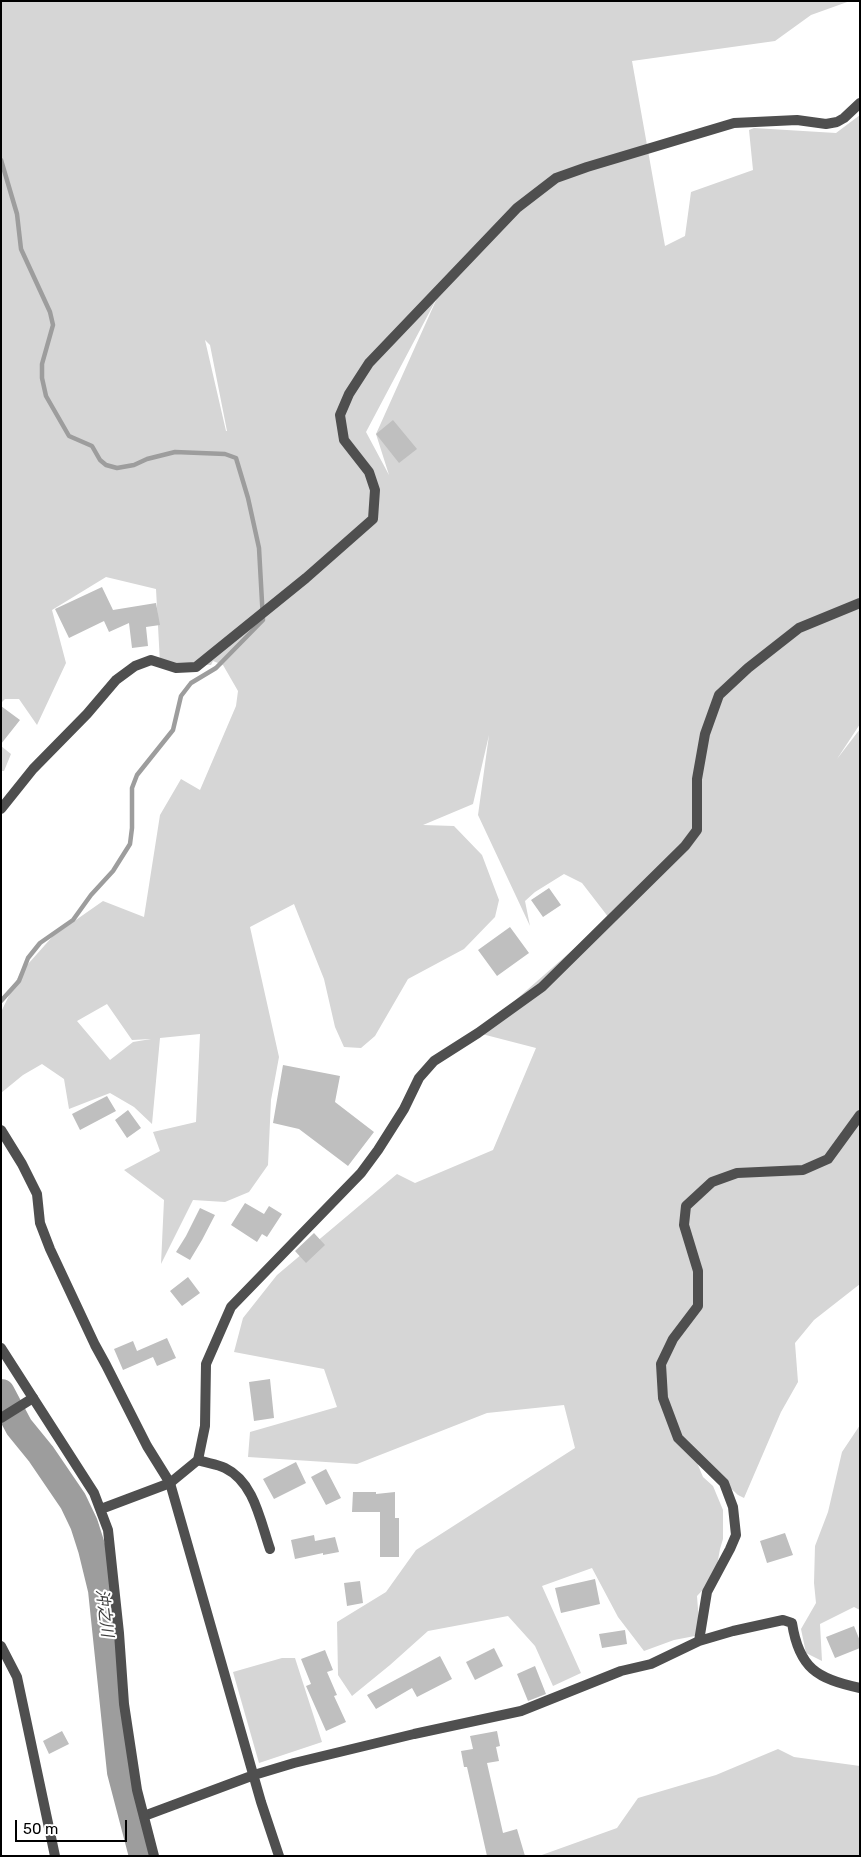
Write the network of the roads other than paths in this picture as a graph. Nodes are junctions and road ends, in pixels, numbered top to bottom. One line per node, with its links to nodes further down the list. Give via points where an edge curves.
1 (860, 103): 3 (street, via 837,122 734,123 587,167 556,178 517,208 369,363 349,394 340,415 344,440 369,472 375,490 372,519 306,578 196,667 176,668 151,660 135,666 116,680 88,714 33,769)
2 (860, 603): 9 (street, via 799,628 719,695 705,734 697,779 696,830 681,851 542,987 434,1061 419,1078 404,1109 361,1173 231,1307 206,1364 206,1426)
3 (1, 809)
4 (860, 1115): 13 (street, via 828,1159 803,1170 737,1173 712,1182 686,1206 684,1225 698,1271 698,1306 673,1339 661,1364 663,1398 678,1438 724,1483 733,1507 736,1535 707,1592)
5 (1, 1130): 10 (street, via 37,1194 40,1223 95,1345 147,1446)
6 (1, 1348): 7 (street)
7 (33, 1398): 8 (street); 11 (street)
8 (1, 1418)
9 (198, 1460): 10 (street); 12 (street, via 224,1467 238,1476 249,1490)
10 (170, 1483): 11 (street); 16 (street)
11 (101, 1509): 17 (street, via 108,1530 124,1704)
12 (270, 1549)
13 (699, 1641): 15 (street, via 783,1620 792,1623 794,1640 807,1665 821,1676); 16 (street, via 651,1664 621,1671 520,1711)
14 (1, 1646): 18 (street, via 17,1677)
15 (860, 1688)
16 (254, 1775): 17 (street); 20 (street)
17 (144, 1816): 19 (street)
18 (55, 1856)
19 (154, 1856)
20 (279, 1856)

